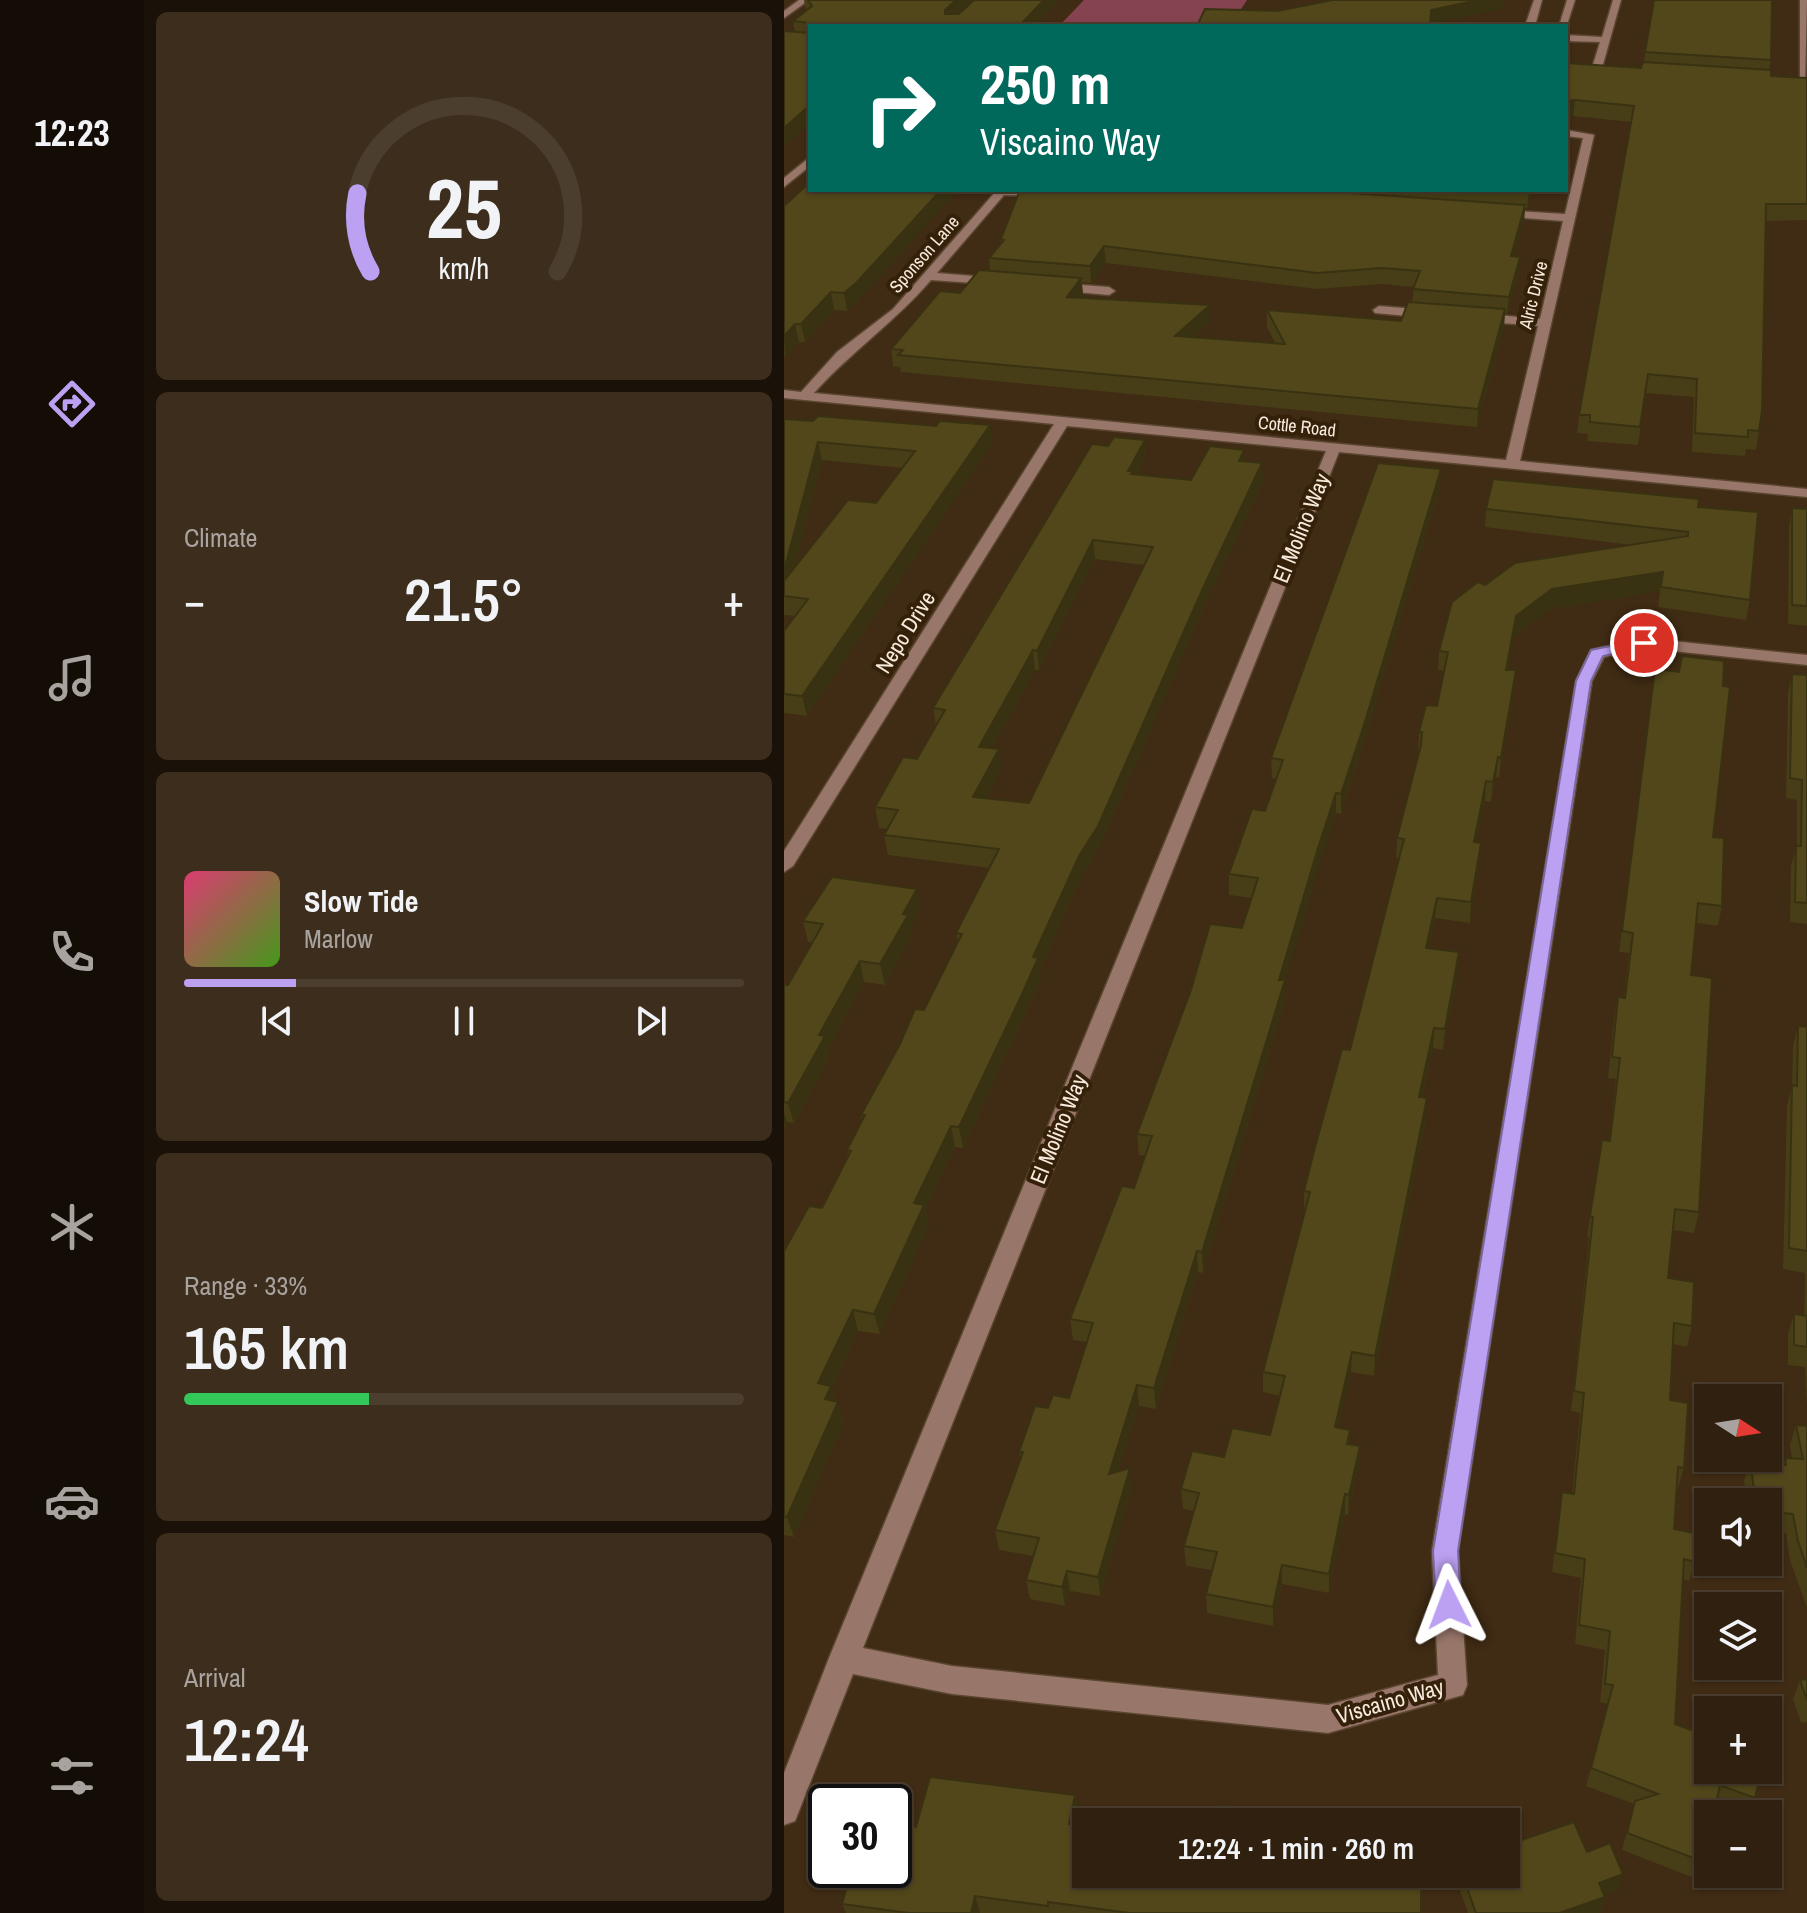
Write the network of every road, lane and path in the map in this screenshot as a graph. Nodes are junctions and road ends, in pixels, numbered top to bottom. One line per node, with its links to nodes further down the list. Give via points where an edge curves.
1 (1538, 0): 8 (street)
2 (1571, 0): 9 (street)
3 (1617, 0): 11 (street)
4 (1804, 0): 16 (street)
5 (801, 3): 6 (street); 7 (street)
6 (784, 5)
7 (784, 15)
8 (1531, 24)
9 (1565, 24)
10 (1568, 38): 11 (street)
11 (1606, 40): 13 (street)
12 (1582, 67): 13 (street)
13 (1597, 68): 14 (street)
14 (1612, 69)
15 (1790, 81): 16 (street)
16 (1806, 82)
17 (1568, 133): 22 (street, Alric Drive, via 1589,135)
18 (808, 162): 19 (street)
19 (784, 184)
20 (1063, 193): 23 (street, Sponson Lane, via 1001,192)
21 (1482, 212): 22 (street)
22 (1571, 218): 30 (street, Alric Drive)
23 (929, 276): 24 (street); 32 (street, Sponson Lane)
24 (1016, 283)
25 (1047, 286): 26 (street)
26 (1109, 291)
27 (1379, 310): 28 (street)
28 (1440, 314)
29 (1470, 317): 30 (street)
30 (1545, 323): 35 (street, Alric Drive)
31 (784, 394): 32 (street, Cottle Road)
32 (804, 396): 33 (street, Cottle Road)
33 (1063, 421): 34 (street, Cottle Road); 38 (street, Nepo Drive)
34 (1334, 448): 35 (street, Cottle Road); 39 (street, El Molino Way)
35 (1512, 464): 36 (street, Cottle Road)
36 (1807, 493)
37 (1807, 660): 39 (street, Viscaino Way, via 1644,643 1597,653 1584,681 1445,1551 1453,1685 1328,1719 952,1680)
38 (784, 866)
39 (843, 1658): 40 (street, El Molino Way)
40 (784, 1810)

